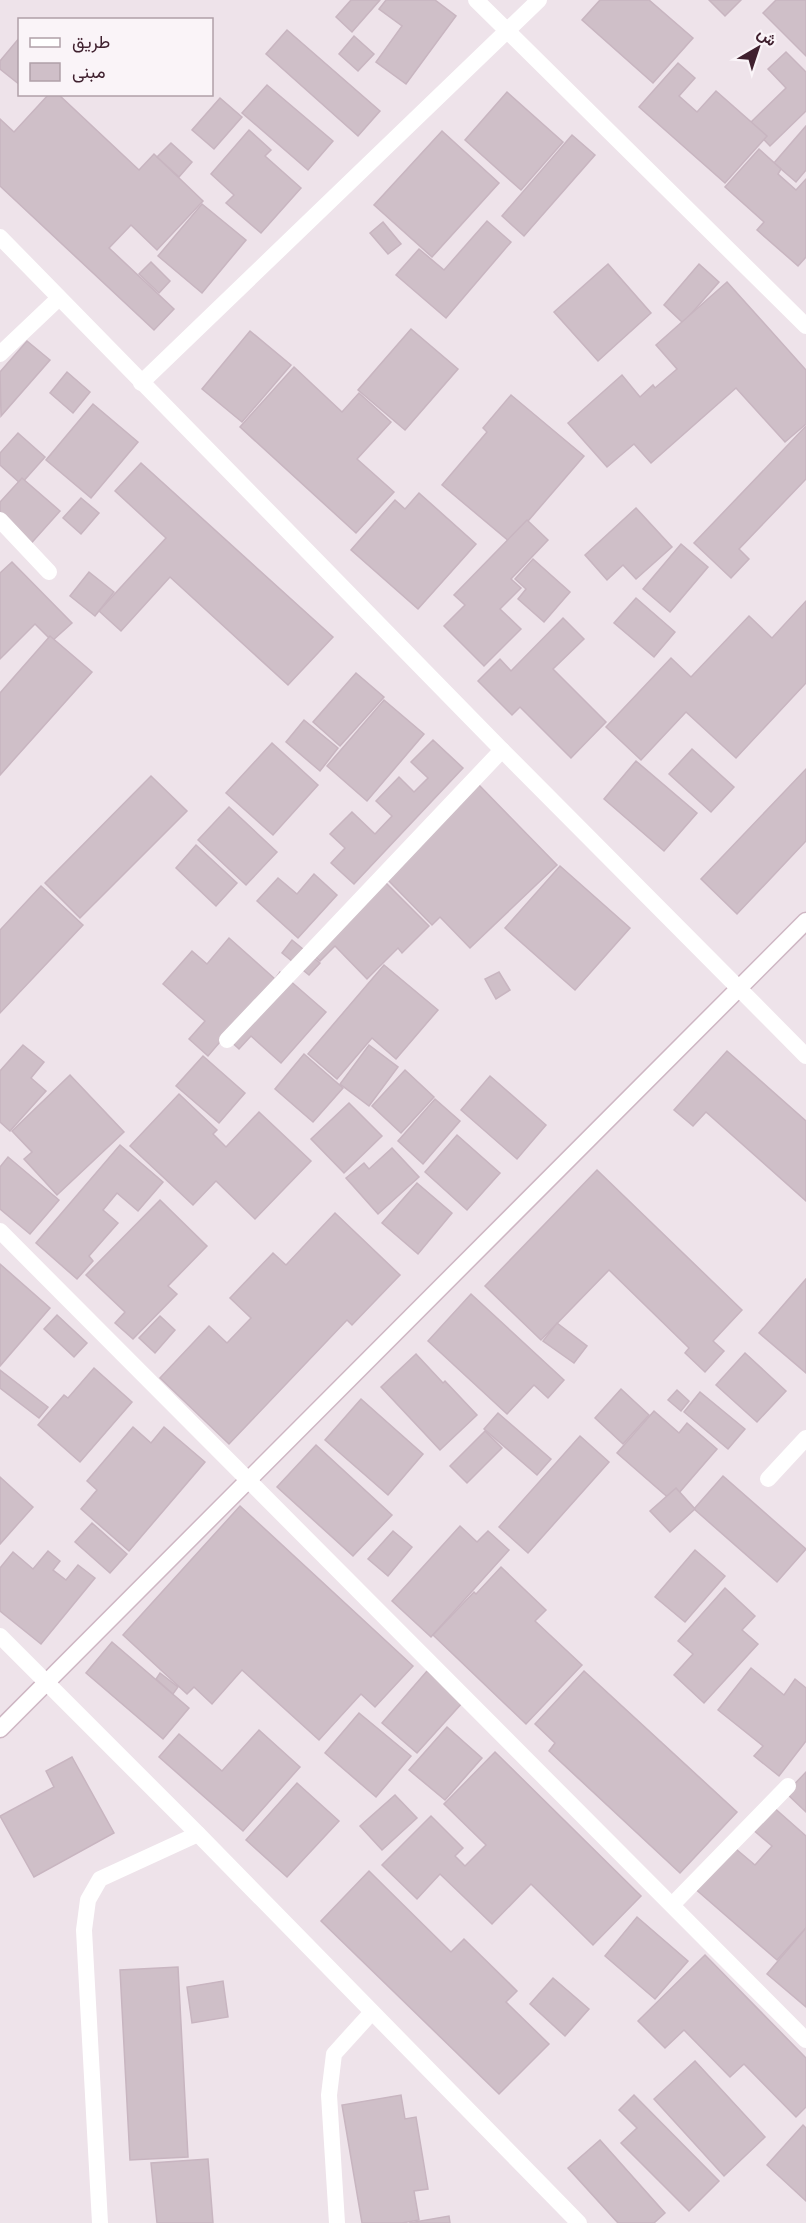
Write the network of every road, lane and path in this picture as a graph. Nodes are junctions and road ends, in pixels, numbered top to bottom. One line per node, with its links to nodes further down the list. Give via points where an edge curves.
1 (476, 0): 3 (street)
2 (539, 0): 3 (street)
3 (508, 31): 6 (street); 8 (street)
4 (0, 237): 5 (street)
5 (59, 298): 7 (street); 8 (street)
6 (806, 326)
7 (0, 354)
8 (141, 383): 11 (street)
9 (0, 520): 10 (street)
10 (49, 572)
11 (502, 750): 13 (street); 14 (street)
12 (806, 921): 13 (street)
13 (739, 988): 15 (street); 19 (street)
14 (227, 1040)
15 (806, 1056)
16 (0, 1231): 19 (street)
17 (806, 1438): 18 (street)
18 (768, 1479)
19 (247, 1481): 21 (street); 25 (street)
20 (0, 1636): 21 (street)
21 (46, 1683): 22 (street); 24 (street)
22 (0, 1729)
23 (788, 1786): 25 (street)
24 (198, 1834): 26 (street); 28 (street, via 100,1879 88,1900 84,1930)
25 (672, 1905): 27 (street)
26 (372, 2012): 29 (street, via 334,2054 329,2095); 30 (street)
27 (806, 2040)
28 (100, 2223)
29 (337, 2223)
30 (579, 2223)

